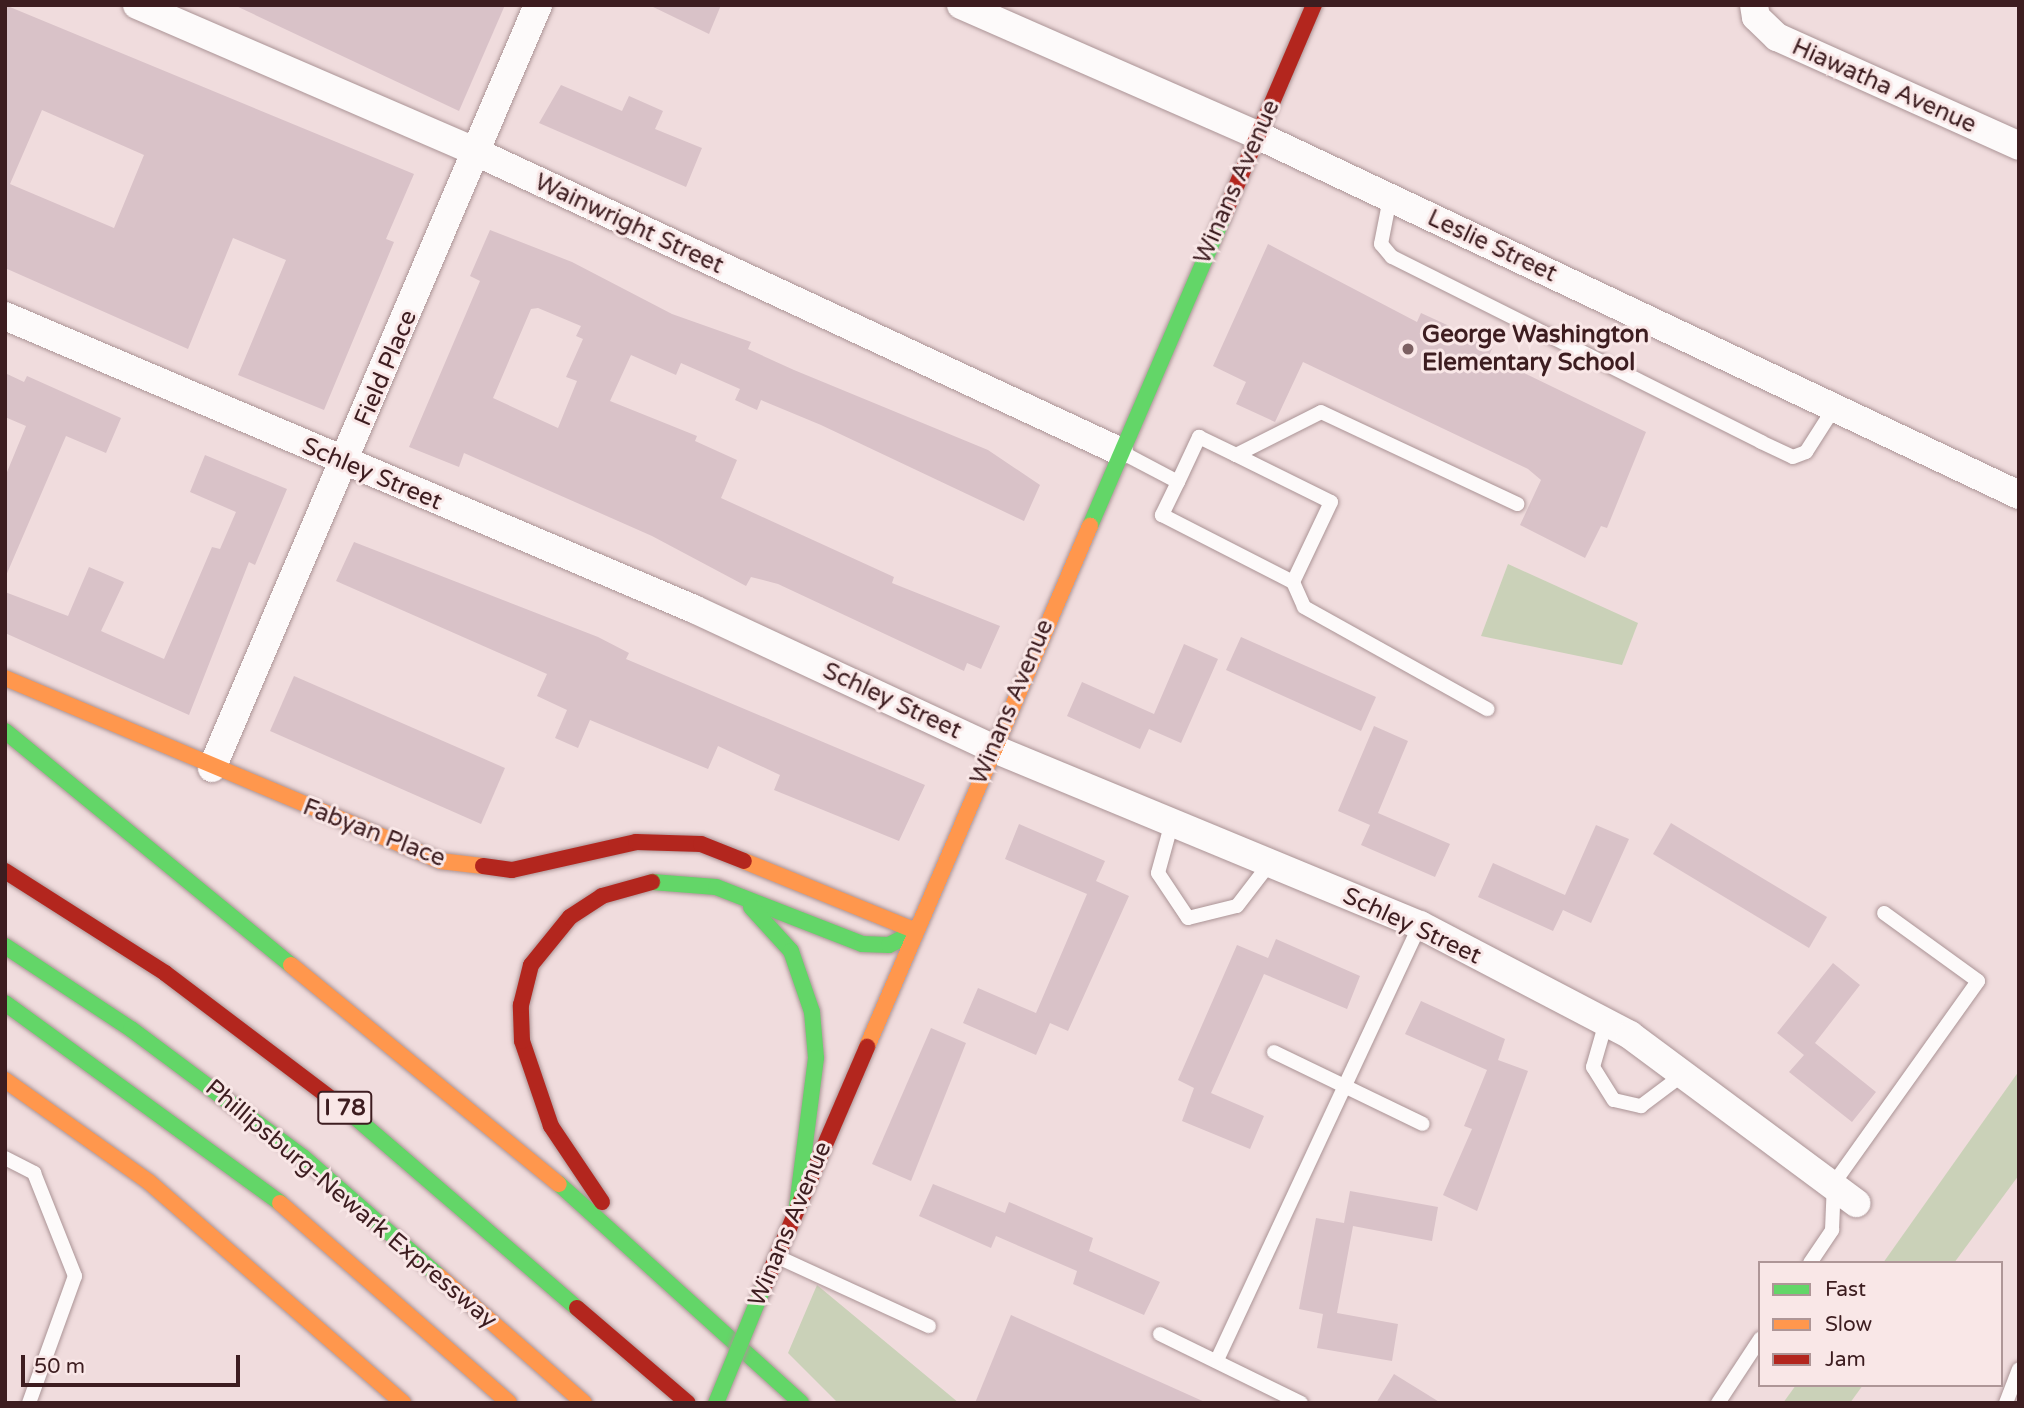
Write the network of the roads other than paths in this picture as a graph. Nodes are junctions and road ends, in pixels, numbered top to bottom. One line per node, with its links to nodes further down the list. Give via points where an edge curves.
1 (136, 5): 8 (street, Wainwright Street)
2 (538, 5): 8 (street, Field Place)
3 (961, 5): 6 (street, Leslie Street)
4 (1314, 5): 6 (main road, Winans Avenue)
5 (1755, 11): 7 (street, Hiawatha Avenue, via 1777,37)
6 (1257, 135): 9 (street, Leslie Street); 12 (main road, Winans Avenue)
7 (2019, 146)
8 (476, 152): 12 (street, Wainwright Street); 14 (street, Field Place)
9 (1390, 198): 11 (street, Leslie Street); 11 (lane, via 1381,244 1392,257 1761,443 1793,457 1806,452)
10 (5, 316): 14 (street, Schley Street)
11 (1834, 408): 16 (street, Leslie Street)
12 (1119, 450): 15 (lane); 22 (main road, Winans Avenue)
13 (1236, 455): 15 (lane, via 1199,437); 17 (lane, via 1321,412); 18 (lane, via 1331,502)
14 (346, 464): 22 (street, Schley Street, via 694,609); 23 (street, Field Place)
15 (1178, 482): 18 (lane, via 1162,515)
16 (2019, 495)
17 (1517, 503)
18 (1293, 582): 20 (lane, via 1314,615)
19 (5, 678): 23 (main road, Fabyan Place)
20 (1488, 709)
21 (5, 731): 44 (main road)
22 (992, 748): 24 (street, Schley Street); 30 (main road, Winans Avenue)
23 (212, 768): 30 (main road, Fabyan Place, via 440,861 512,870 636,842 701,844)
24 (1172, 822): 25 (street, Schley Street); 25 (lane, via 1158,873 1188,918 1237,906)
25 (1270, 863): 29 (street, Schley Street)
26 (5, 871): 55 (main road, I 78, via 165,973 336,1101)
27 (716, 887): 30 (main road, via 862,944 889,945); 42 (main road, via 752,907 780,934 812,1013 815,1070); 44 (main road, via 663,879 602,896 555,931 524,984 522,1041 538,1101 570,1159)
28 (1884, 913): 40 (lane, via 1978,981)
29 (1420, 925): 33 (street, Schley Street); 37 (lane)
30 (916, 931): 42 (main road, Winans Avenue)
31 (5, 946): 54 (main road, Phillipsburg-Newark Expressway / I 78, via 282,1140)
32 (5, 1003): 53 (main road, Phillipsburg-Newark Expressway, via 267,1192)
33 (1605, 1022): 35 (street, Schley Street); 35 (lane, via 1593,1067 1614,1100 1641,1106)
34 (1274, 1052): 37 (lane)
35 (1685, 1072): 40 (street, Schley Street)
36 (5, 1080): 52 (main road, via 149,1182)
37 (1345, 1086): 38 (lane); 49 (lane)
38 (1423, 1124)
39 (5, 1158): 51 (lane, via 34,1173 75,1276)
40 (1833, 1183): 41 (street, Schley Street); 45 (lane, via 1832,1230)
41 (1856, 1203)
42 (797, 1206): 43 (main road, Winans Avenue)
43 (777, 1256): 46 (lane); 56 (main road, Winans Avenue, bridge)
44 (645, 1260): 57 (main road)
45 (1811, 1261)
46 (929, 1326)
47 (1160, 1334): 49 (lane)
48 (1758, 1342): 59 (lane)
49 (1217, 1360): 58 (lane)
50 (2019, 1369): 60 (lane)
51 (29, 1403)
52 (402, 1403)
53 (509, 1403)
54 (584, 1403)
55 (688, 1403)
56 (716, 1403)
57 (801, 1403)
58 (1301, 1403)
59 (1718, 1403)
60 (2006, 1403)

